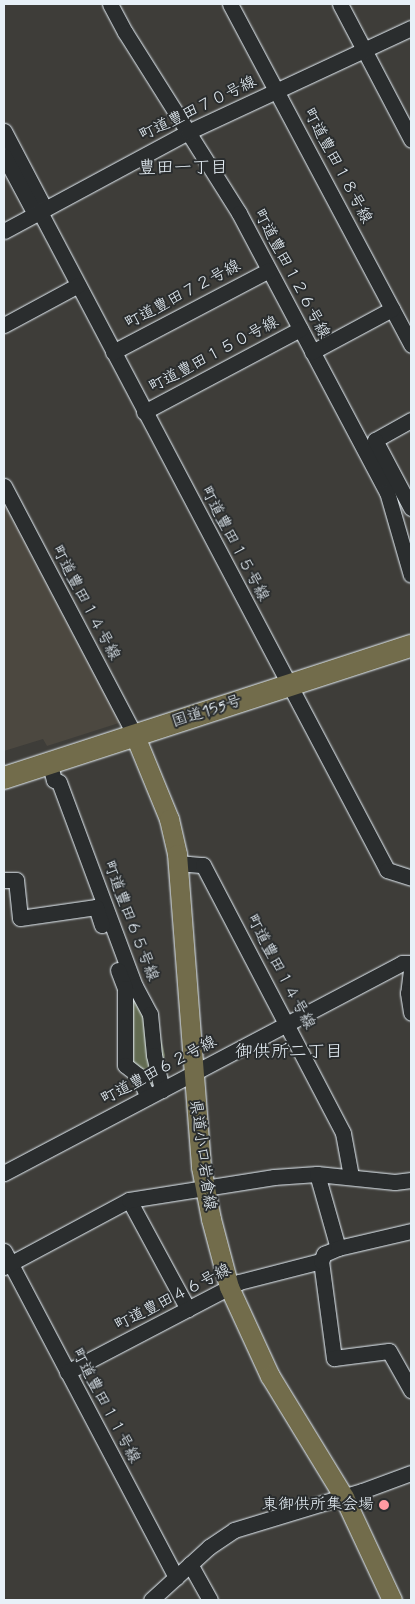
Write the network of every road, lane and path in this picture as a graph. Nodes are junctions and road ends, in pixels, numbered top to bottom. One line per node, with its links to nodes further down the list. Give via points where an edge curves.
1 (110, 4): 9 (street, 町道豊田１２６号線)
2 (230, 4): 7 (street, 町道豊田１８号線)
3 (239, 4): 7 (street)
4 (340, 4): 6 (street)
5 (411, 28): 6 (street, 町道豊田７０号線)
6 (364, 49): 7 (street, 町道豊田７０号線); 10 (street)
7 (280, 88): 9 (street, 町道豊田７０号線); 16 (street, 町道豊田１８号線); 18 (street)
8 (4, 131): 12 (street, 町道豊田１５号線)
9 (188, 132): 12 (street, 町道豊田７０号線); 14 (street, 町道豊田１２６号線)
10 (411, 139)
11 (4, 156): 12 (street)
12 (40, 212): 13 (street, 町道豊田７０号線); 15 (street, 町道豊田１５号線)
13 (4, 231)
14 (269, 270): 19 (street, 町道豊田１２６号線); 21 (street, 町道豊田７２号線)
15 (78, 286): 17 (street); 21 (street, 町道豊田１５号線)
16 (392, 309): 20 (street, 町道豊田１８号線); 22 (street)
17 (4, 325)
18 (411, 326)
19 (300, 329): 22 (street, 町道豊田１２６号線); 24 (street, 町道豊田１５０号線)
20 (411, 345)
21 (113, 352): 24 (street, 町道豊田１５号線)
22 (312, 352): 26 (street, 町道豊田１２６号線)
23 (411, 410): 26 (street)
24 (144, 412): 34 (street, 町道豊田１５号線)
25 (411, 420): 28 (street, via 375,440)
26 (358, 438): 30 (street, 町道豊田１２６号線, via 387,492)
27 (4, 486): 35 (street, 町道豊田１４号線)
28 (411, 508)
29 (411, 515): 30 (street)
30 (397, 521): 31 (street, 町道豊田１２６号線)
31 (411, 575)
32 (411, 646): 34 (highway, 国道155号)
33 (411, 656): 34 (highway, 国道155号)
34 (291, 690): 35 (highway, 国道155号); 40 (street, 町道豊田１５号線, via 387,870)
35 (136, 738): 36 (highway, 国道155号); 37 (highway, 国道155号); 39 (main road, 県道小口岩倉線, via 169,819)
36 (51, 769): 38 (highway, 国道155号); 42 (street, 町道豊田６５号線, via 54,780 59,782)
37 (4, 778)
38 (4, 784)
39 (178, 863): 46 (street, 町道豊田１４号線, via 203,865); 47 (main road, 県道小口岩倉線)
40 (411, 878)
41 (4, 880): 42 (street, via 16,880 20,918)
42 (100, 906): 48 (street, 町道豊田６５号線, via 150,1014); 49 (street, via 125,988 125,1064 138,1075)
43 (411, 963): 46 (street, 町道豊田６２号線, via 402,962)
44 (411, 970): 45 (street, via 408,993)
45 (411, 1013)
46 (288, 1023): 47 (street, 町道豊田６２号線); 52 (street, 町道豊田１４号線, via 343,1133)
47 (192, 1074): 48 (street, 町道豊田６２号線); 54 (main road, 県道小口岩倉線)
48 (162, 1090): 49 (street, 町道豊田６２号線)
49 (148, 1097): 50 (street, 町道豊田６２号線)
50 (4, 1173)
51 (317, 1174): 52 (street); 54 (street); 57 (street)
52 (351, 1176): 53 (street, via 395,1182)
53 (411, 1180)
54 (204, 1188): 55 (street); 60 (main road, 県道小口岩倉線)
55 (129, 1200): 58 (street); 61 (street)
56 (411, 1230): 57 (street, 町道豊田４６号線)
57 (338, 1248): 59 (street, 町道豊田４６号線, via 324,1254)
58 (6, 1261): 62 (street, 町道豊田１１号線)
59 (321, 1261): 60 (street, 町道豊田４６号線); 63 (street, via 334,1358 390,1351)
60 (229, 1287): 61 (street, 町道豊田４６号線); 65 (main road, 県道小口岩倉線, via 270,1376)
61 (188, 1309): 62 (street, 町道豊田４６号線)
62 (67, 1372): 67 (street, 町道豊田１１号線)
63 (411, 1390)
64 (411, 1473): 65 (street)
65 (344, 1497): 66 (street, via 234,1530); 70 (main road, 県道小口岩倉線)
66 (190, 1564): 67 (street); 69 (street)
67 (176, 1577): 68 (street)
68 (151, 1600)
69 (210, 1600)
70 (392, 1600)

